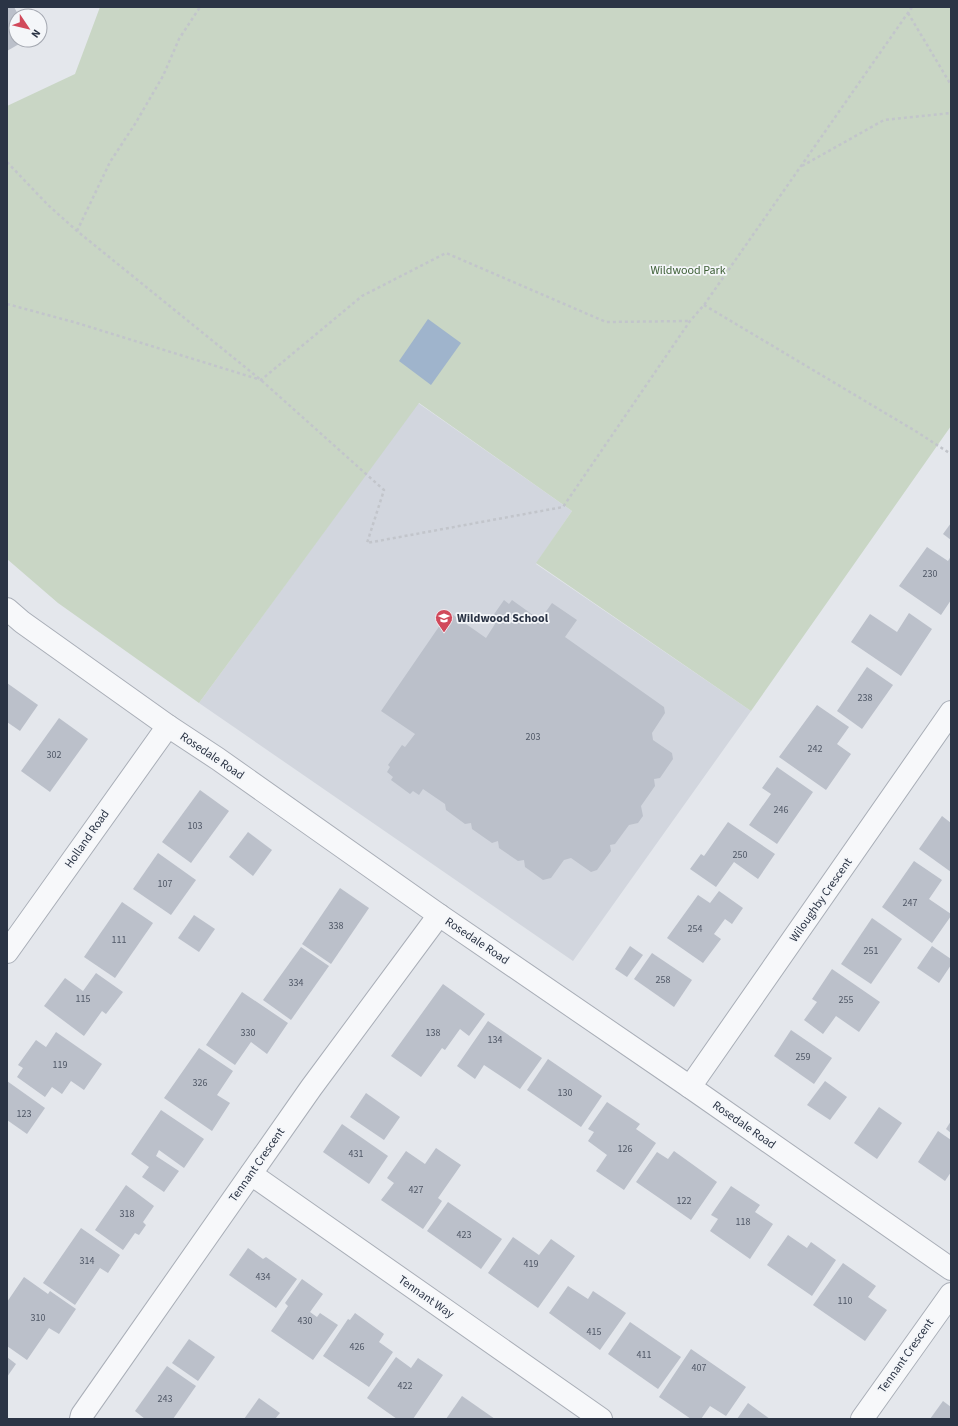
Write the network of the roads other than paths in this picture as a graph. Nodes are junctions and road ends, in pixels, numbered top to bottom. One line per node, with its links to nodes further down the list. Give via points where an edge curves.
1 (7, 609): 3 (street, Rosedale Road)
2 (951, 712): 6 (street, Wiloughby Crescent)
3 (168, 726): 4 (street, Rosedale Road); 5 (street, Holland Road)
4 (439, 915): 6 (street, Rosedale Road); 7 (street, Tennant Crescent, via 311,1088)
5 (7, 952)
6 (690, 1087): 8 (street, Rosedale Road)
7 (252, 1174): 10 (street, Tennant Crescent, via 82,1414); 11 (street, Tennant Way)
8 (951, 1269)
9 (951, 1294): 12 (street, Tennant Crescent)
10 (81, 1419)
11 (601, 1419)
12 (862, 1419)

